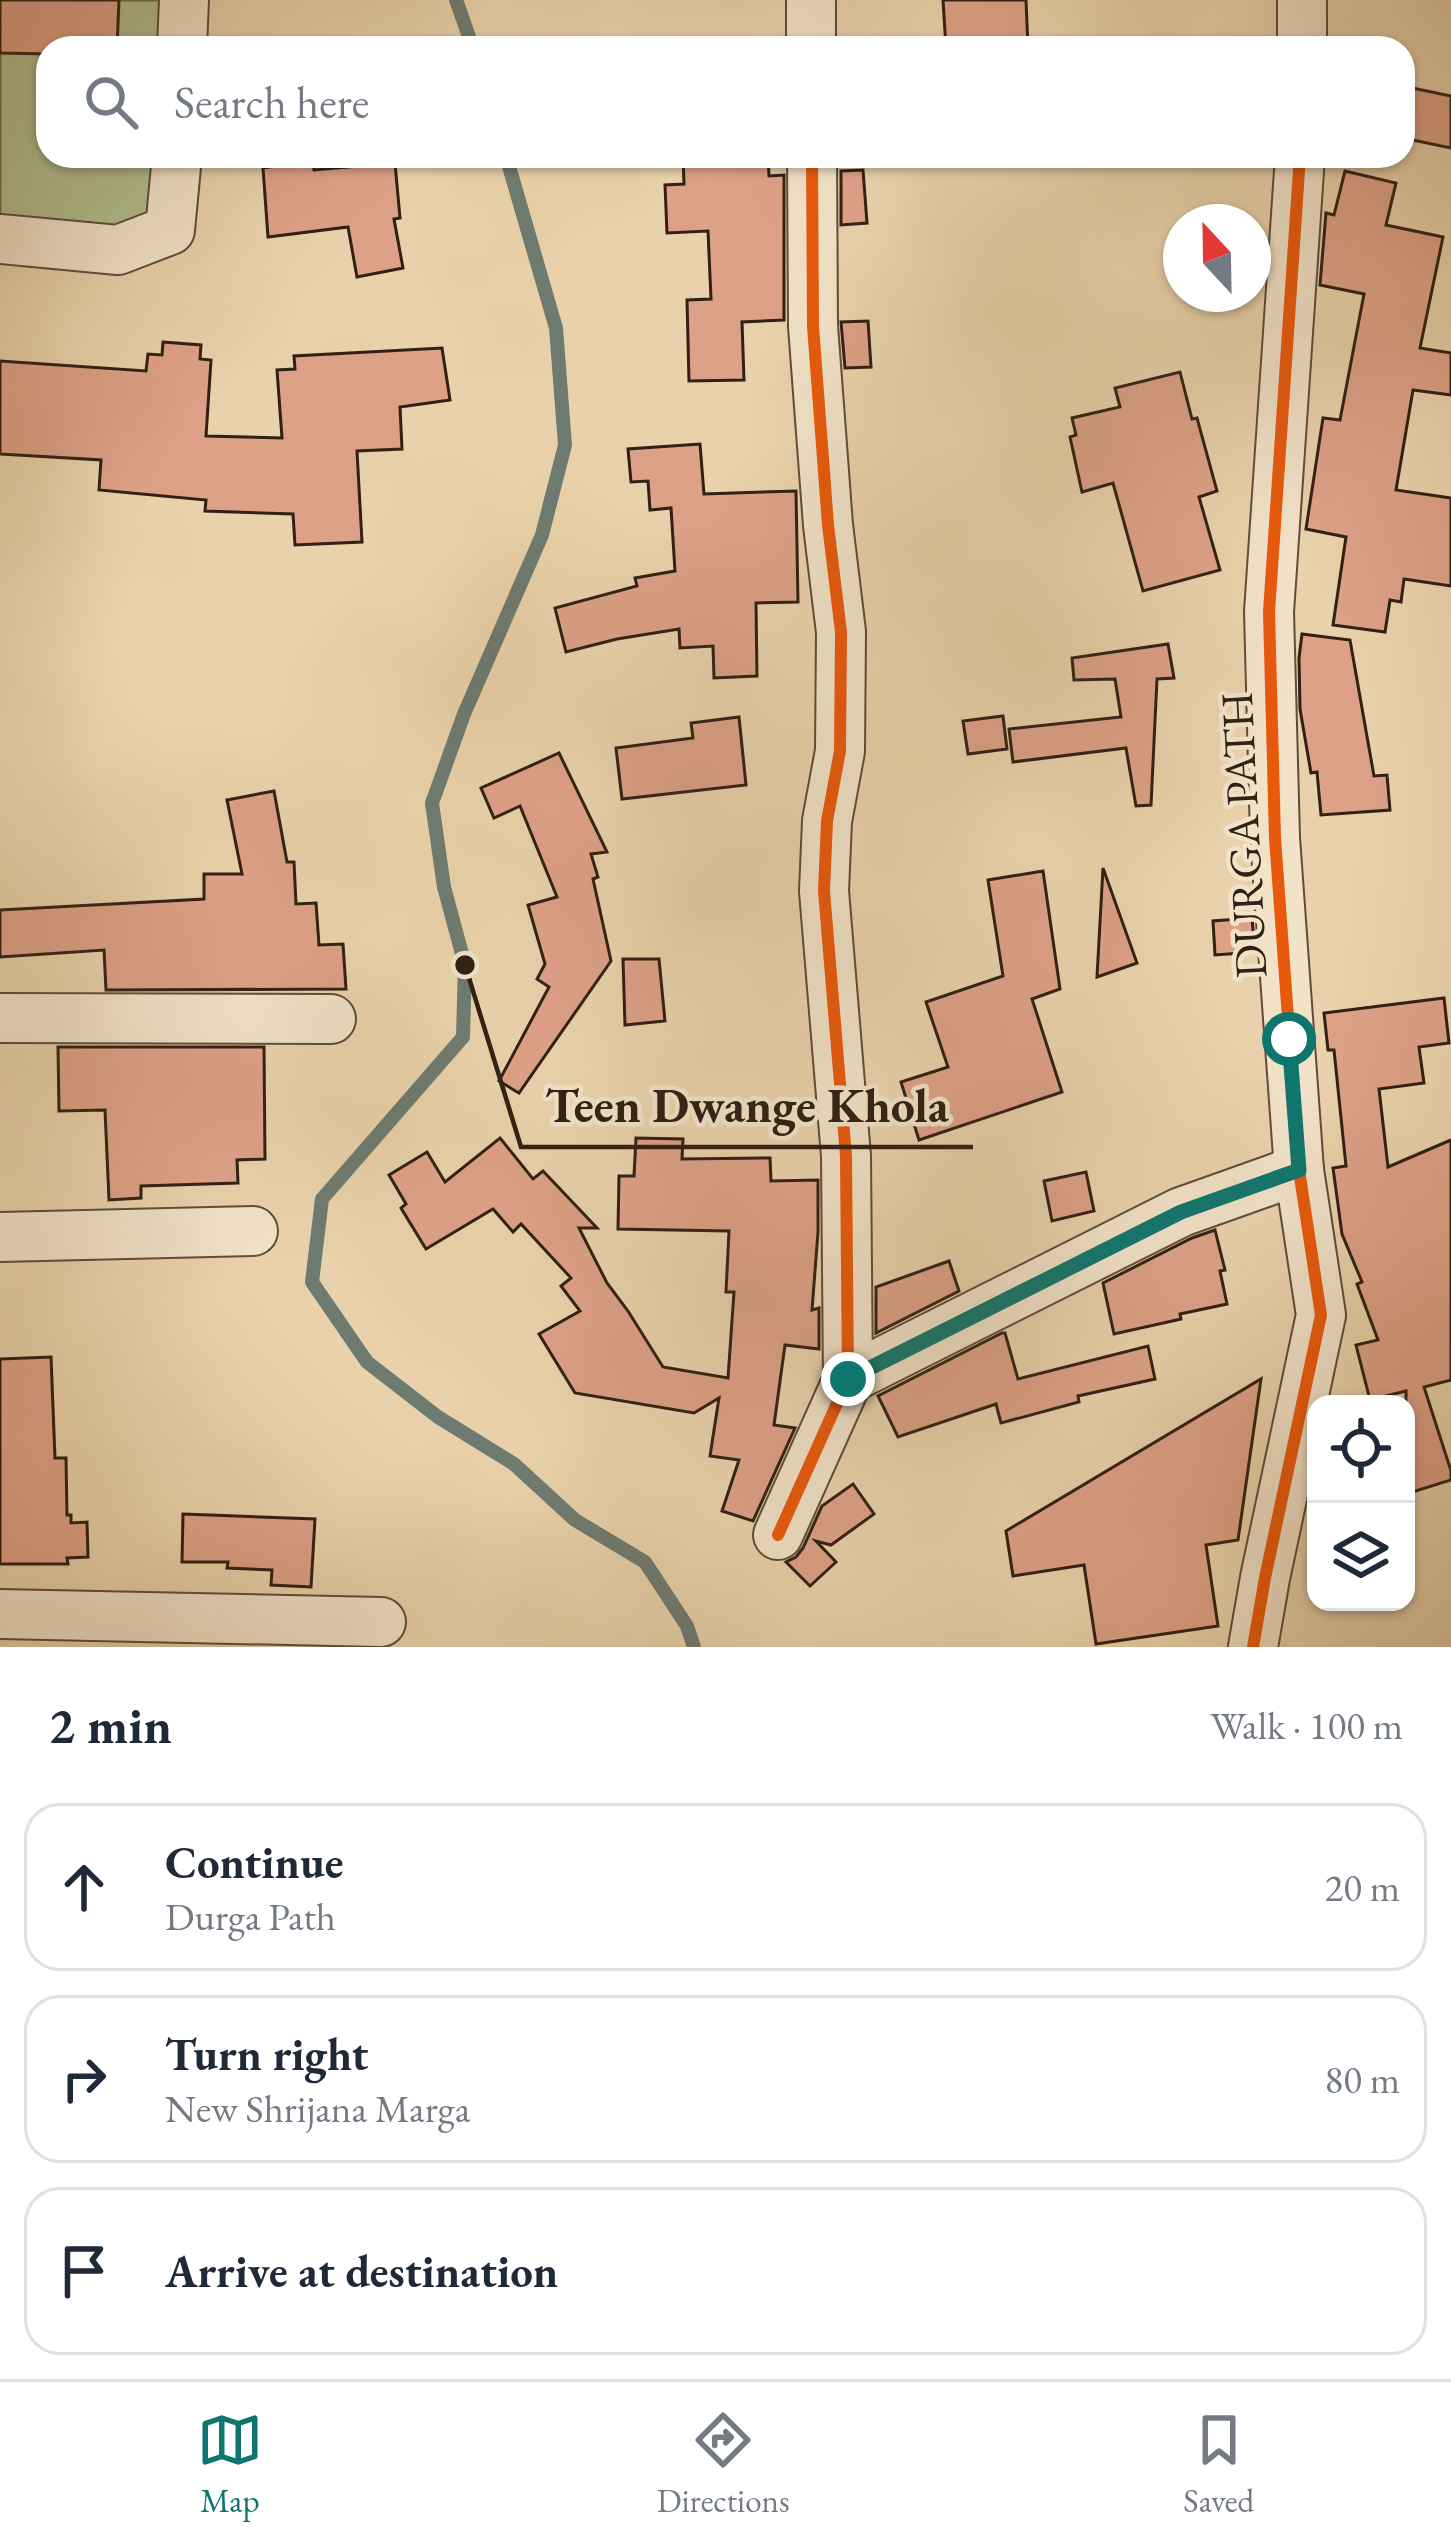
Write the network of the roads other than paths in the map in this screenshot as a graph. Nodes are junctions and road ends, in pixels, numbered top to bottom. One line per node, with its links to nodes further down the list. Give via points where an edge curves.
1 (184, 0): 4 (street)
2 (811, 0): 5 (street)
3 (1302, 0): 6 (street)
4 (182, 36)
5 (811, 36)
6 (1302, 36)
7 (176, 168): 10 (street, via 170,230 118,250)
8 (812, 168): 16 (street, via 814,326 841,632 840,751 824,891 846,1156)
9 (1299, 168): 13 (street, DURGA PATH, via 1269,612 1275,838)
10 (0, 239)
11 (0, 1018): 12 (street)
12 (331, 1018)
13 (1299, 1170): 16 (street, via 1181,1212); 20 (street, DURGA PATH, via 1321,1315)
14 (253, 1231): 15 (street)
15 (0, 1237)
16 (848, 1379): 17 (street)
17 (778, 1535)
18 (0, 1614): 19 (street)
19 (381, 1622)
20 (1253, 1647)

